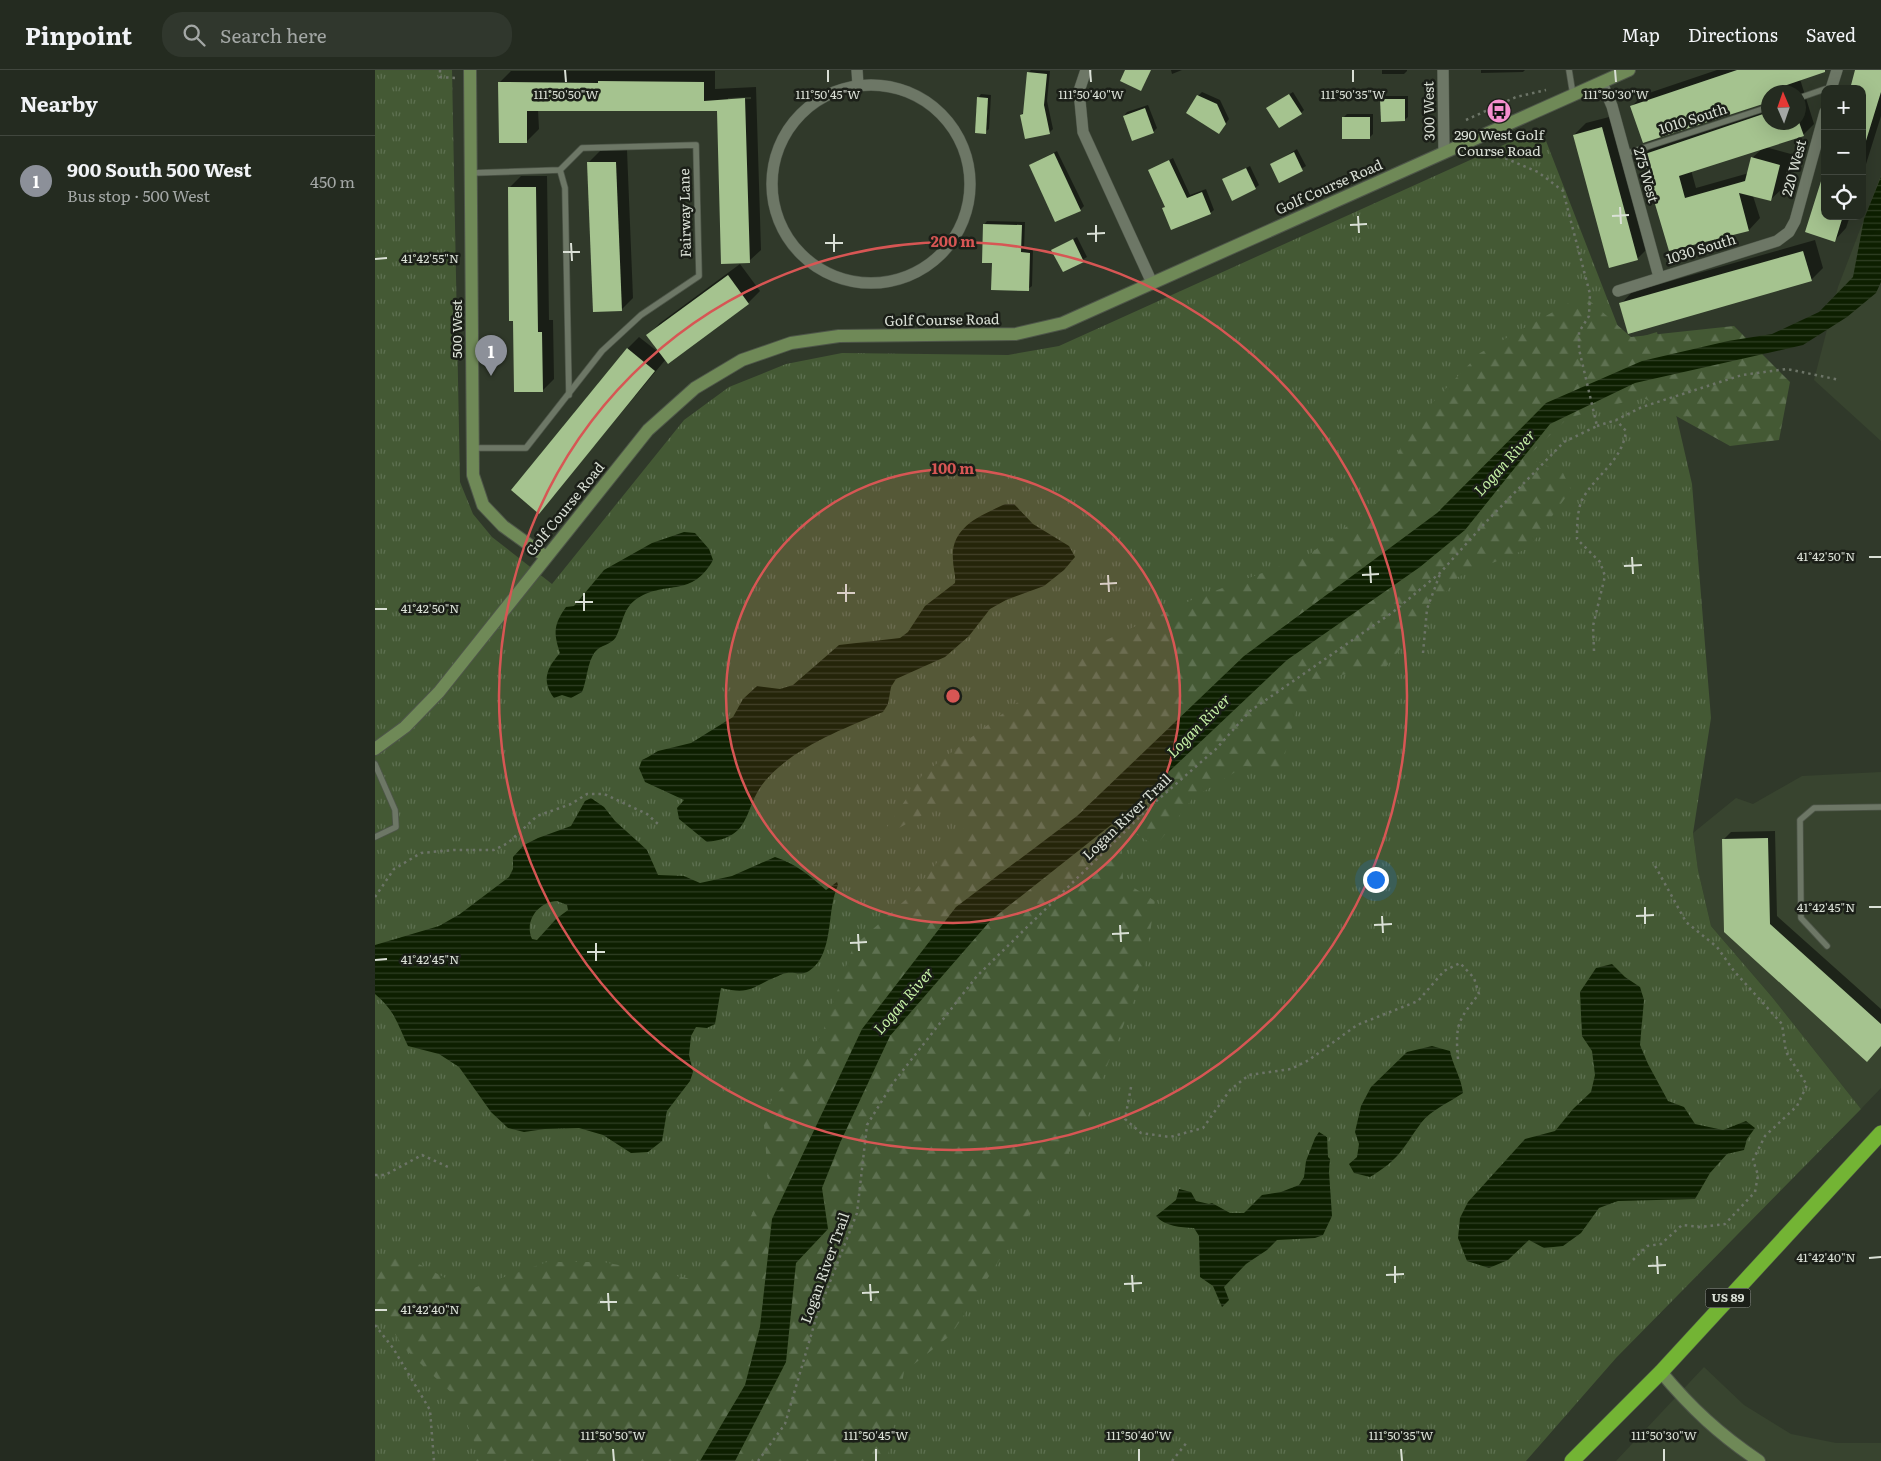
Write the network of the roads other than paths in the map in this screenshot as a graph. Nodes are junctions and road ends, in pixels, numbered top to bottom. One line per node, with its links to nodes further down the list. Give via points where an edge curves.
1 (470, 70): 19 (street, 500 West)
2 (857, 70): 9 (street)
3 (1085, 70): 22 (street, via 1079,91 1083,132)
4 (1443, 70): 16 (street, 300 West)
5 (1569, 70): 12 (lane)
6 (1629, 70): 8 (street, Golf Course Road)
7 (1837, 70): 10 (street)
8 (1602, 83): 12 (street, Golf Course Road); 17 (street, 275 West)
9 (858, 85): 9 (street, via 829,93 804,109 785,132 774,160 771,189 777,219 791,244 813,265 839,278 872,283 904,278 932,263 954,239 968,209 971,177 963,145 940,112 921,97 890,86)
10 (1830, 85)
11 (1821, 90): 13 (lane)
12 (1573, 95): 16 (street, Golf Course Road)
13 (1806, 96)
14 (1761, 110): 17 (lane, 1010 South)
15 (1821, 127): 20 (street, 220 West, via 1795,221)
16 (1444, 152): 22 (street, Golf Course Road)
17 (1625, 154): 21 (street, 275 West)
18 (560, 170): 19 (lane); 24 (lane, via 565,188); 24 (lane, Fairway Lane, via 582,148 696,145 699,276 641,315 602,351)
19 (471, 173): 25 (street, 500 West)
20 (1789, 232): 21 (street, 1030 South, via 1777,241)
21 (1659, 277): 23 (street, 1030 South)
22 (1152, 283): 26 (street, Golf Course Road, via 1063,323 1016,334 839,336 791,343 742,360 695,388 649,430)
23 (1618, 291)
24 (569, 396): 25 (lane, Fairway Lane, via 526,448)
25 (472, 448): 26 (street, 500 West, via 473,475 483,505 503,526)
26 (547, 557): 27 (street, Golf Course Road, via 439,692 405,726)
27 (375, 749)
28 (375, 764): 30 (lane, via 395,810 396,828)
29 (1881, 807): 31 (lane, via 1814,808 1800,820 1801,918)
30 (375, 838)
31 (1827, 946)
32 (1881, 1133): 33 (highway, US 89)
33 (1661, 1372): 34 (highway, US 89); 35 (street, via 1726,1439)
34 (1572, 1461)
35 (1759, 1461)

